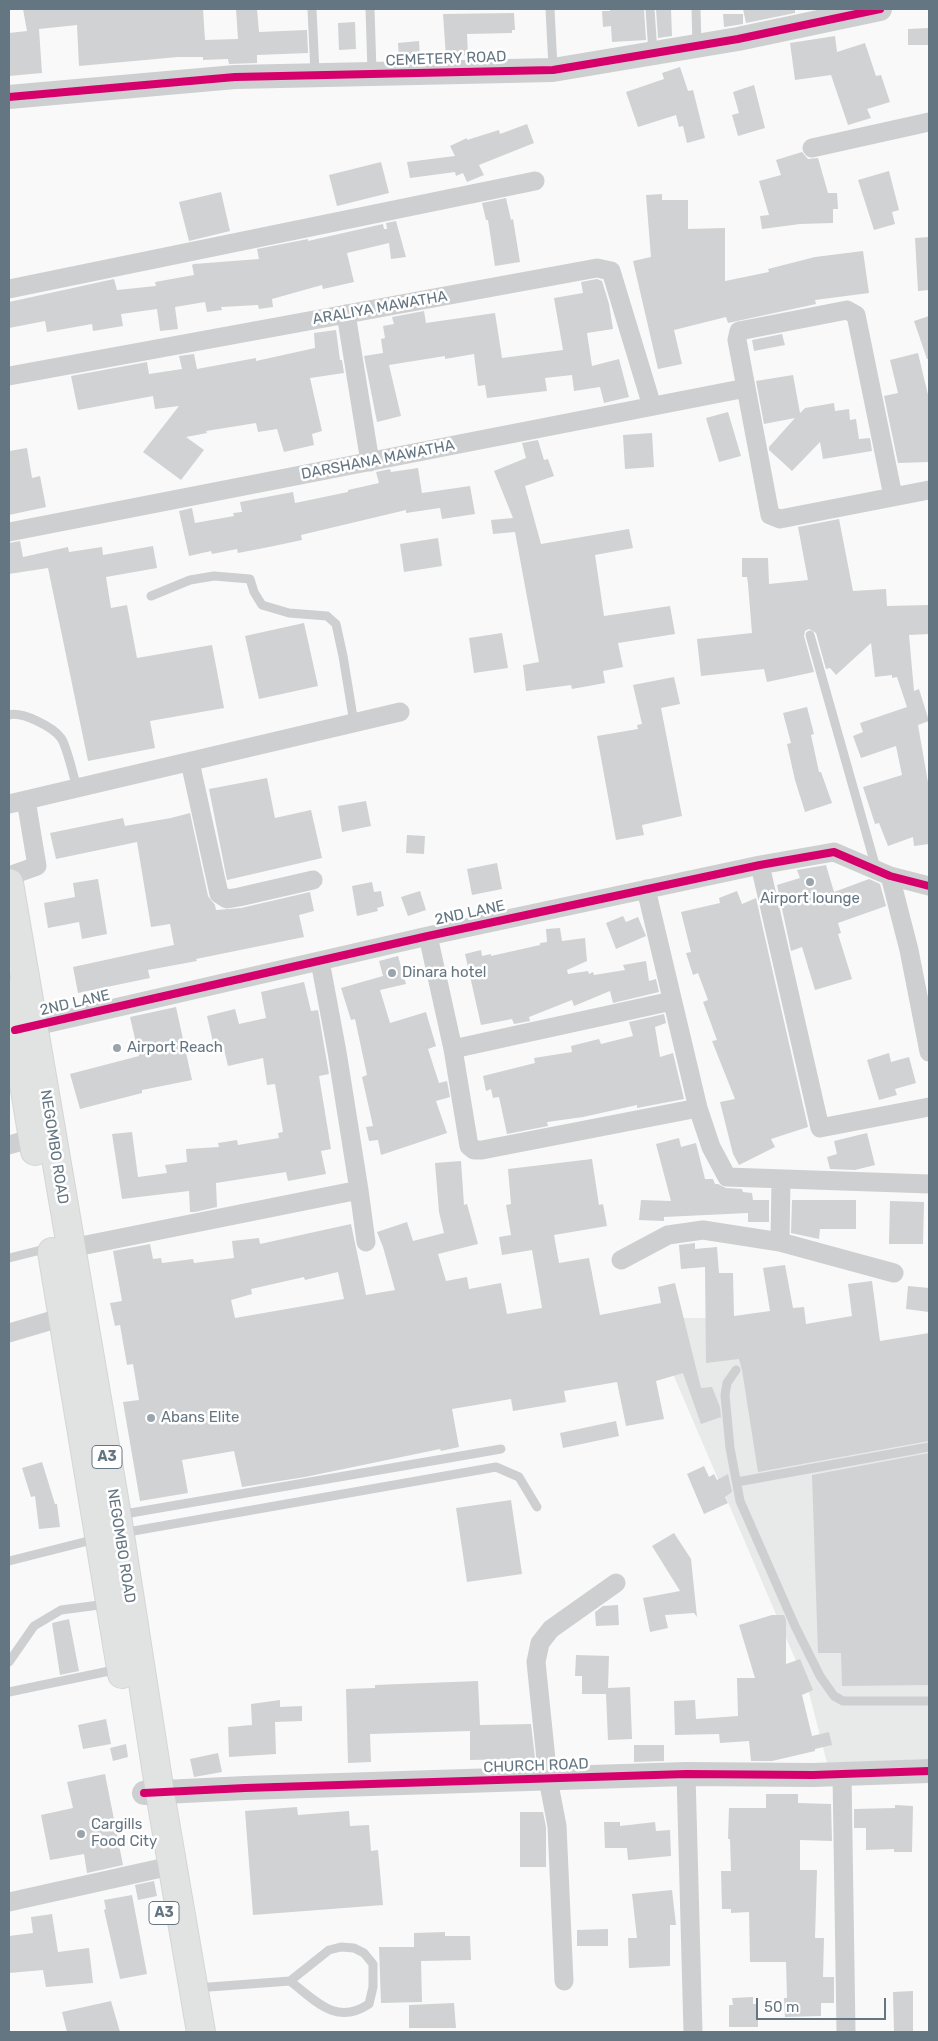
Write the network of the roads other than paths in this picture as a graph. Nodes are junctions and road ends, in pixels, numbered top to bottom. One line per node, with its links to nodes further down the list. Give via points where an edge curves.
1 (312, 9): 11 (lane)
2 (370, 9): 10 (lane)
3 (550, 9): 9 (lane)
4 (650, 9): 8 (lane)
5 (696, 9): 7 (lane)
6 (880, 9): 7 (street, CEMETERY ROAD)
7 (697, 46): 8 (street, CEMETERY ROAD)
8 (653, 54): 9 (street, CEMETERY ROAD)
9 (553, 70): 10 (street, CEMETERY ROAD)
10 (372, 75): 11 (street, CEMETERY ROAD)
11 (315, 76): 12 (street, CEMETERY ROAD, via 235,77)
12 (9, 97)
13 (929, 122): 14 (street)
14 (812, 148)
15 (535, 182): 16 (street)
16 (9, 289)
17 (346, 314): 18 (street, ARALIYA MAWATHA); 20 (street, ARALIYA MAWATHA, via 597,268 612,271); 21 (street)
18 (9, 376)
19 (746, 388): 20 (street, DARSHANA MAWATHA); 23 (street, via 770,514 780,519); 23 (street, via 737,340 739,331 847,310 856,315)
20 (652, 406): 21 (street, DARSHANA MAWATHA)
21 (370, 462): 24 (street, DARSHANA MAWATHA)
22 (929, 490): 23 (street)
23 (893, 496)
24 (9, 532)
25 (151, 596): 29 (lane, via 190,580 214,576 250,579 262,605 289,613 327,616 336,624)
26 (810, 635): 34 (lane)
27 (400, 712): 29 (street)
28 (9, 715): 31 (lane, via 14,713 40,722 61,738)
29 (354, 723): 30 (street)
30 (190, 762): 31 (street); 36 (street, via 219,894 227,899)
31 (77, 787): 32 (street)
32 (17, 802): 35 (street, via 37,866)
33 (760, 866): 34 (street, 2ND LANE, via 834,852); 39 (street, 2ND LANE); 47 (street, via 820,1128)
34 (883, 873): 38 (street, 2ND LANE); 46 (street, via 908,950)
35 (9, 876)
36 (313, 880)
37 (9, 883): 44 (highway, NEGOMBO ROAD / A3)
38 (929, 886)
39 (646, 889): 40 (street, 2ND LANE); 43 (street)
40 (428, 936): 41 (street, 2ND LANE); 45 (street)
41 (320, 961): 44 (street, 2ND LANE); 52 (street)
42 (9, 993): 44 (highway, NEGOMBO ROAD / A3)
43 (672, 1001): 45 (street); 48 (street)
44 (19, 1030): 49 (highway, NEGOMBO ROAD / A3); 55 (highway, NEGOMBO ROAD / A3)
45 (453, 1049): 48 (street, via 469,1146 474,1150)
46 (929, 1052)
47 (929, 1107)
48 (698, 1108): 50 (street, via 711,1147 727,1177)
49 (21, 1141): 55 (highway, NEGOMBO ROAD / A3)
50 (781, 1179): 51 (street); 54 (street)
51 (929, 1184)
52 (359, 1190): 53 (street); 55 (street)
53 (366, 1242)
54 (780, 1242): 57 (street, via 703,1230 684,1231); 58 (street)
55 (61, 1248): 56 (lane); 59 (highway, NEGOMBO ROAD / A3); 66 (highway, NEGOMBO ROAD / A3)
56 (9, 1258)
57 (621, 1260)
58 (894, 1273)
59 (63, 1318): 60 (street); 66 (highway, NEGOMBO ROAD / A3)
60 (9, 1333)
61 (736, 1370): 64 (lane, via 727,1383 725,1395)
62 (929, 1447): 64 (lane)
63 (501, 1449): 66 (lane)
64 (737, 1482): 73 (lane, via 740,1501 795,1626 834,1696 843,1701)
65 (537, 1508): 66 (lane, via 519,1477 496,1467)
66 (112, 1529): 67 (lane); 69 (highway, NEGOMBO ROAD / A3); 78 (highway, NEGOMBO ROAD / A3)
67 (9, 1561)
68 (616, 1583): 77 (street, via 550,1629 540,1643 536,1662)
69 (110, 1603): 70 (lane, via 61,1610 47,1618 34,1626); 71 (highway, NEGOMBO ROAD / A3)
70 (9, 1662)
71 (122, 1668): 72 (lane); 78 (highway, NEGOMBO ROAD / A3)
72 (9, 1692)
73 (929, 1701)
74 (929, 1771): 76 (street, CHURCH ROAD)
75 (686, 1774): 76 (street, CHURCH ROAD); 77 (street, CHURCH ROAD); 86 (street)
76 (842, 1774): 87 (street)
77 (548, 1779): 78 (street, CHURCH ROAD); 81 (street, via 557,1826)
78 (152, 1793): 79 (highway, NEGOMBO ROAD / A3); 83 (highway, NEGOMBO ROAD / A3)
79 (157, 1869): 80 (street); 84 (highway, NEGOMBO ROAD / A3)
80 (9, 1902)
81 (564, 1980)
82 (290, 1981): 82 (lane, via 329,1950 341,1946 364,1953 372,1964 373,1987 369,2004 347,2014 332,2012); 83 (lane)
83 (193, 1988): 85 (highway, NEGOMBO ROAD / A3)
84 (185, 2032)
85 (202, 2032)
86 (692, 2032)
87 (846, 2032)

